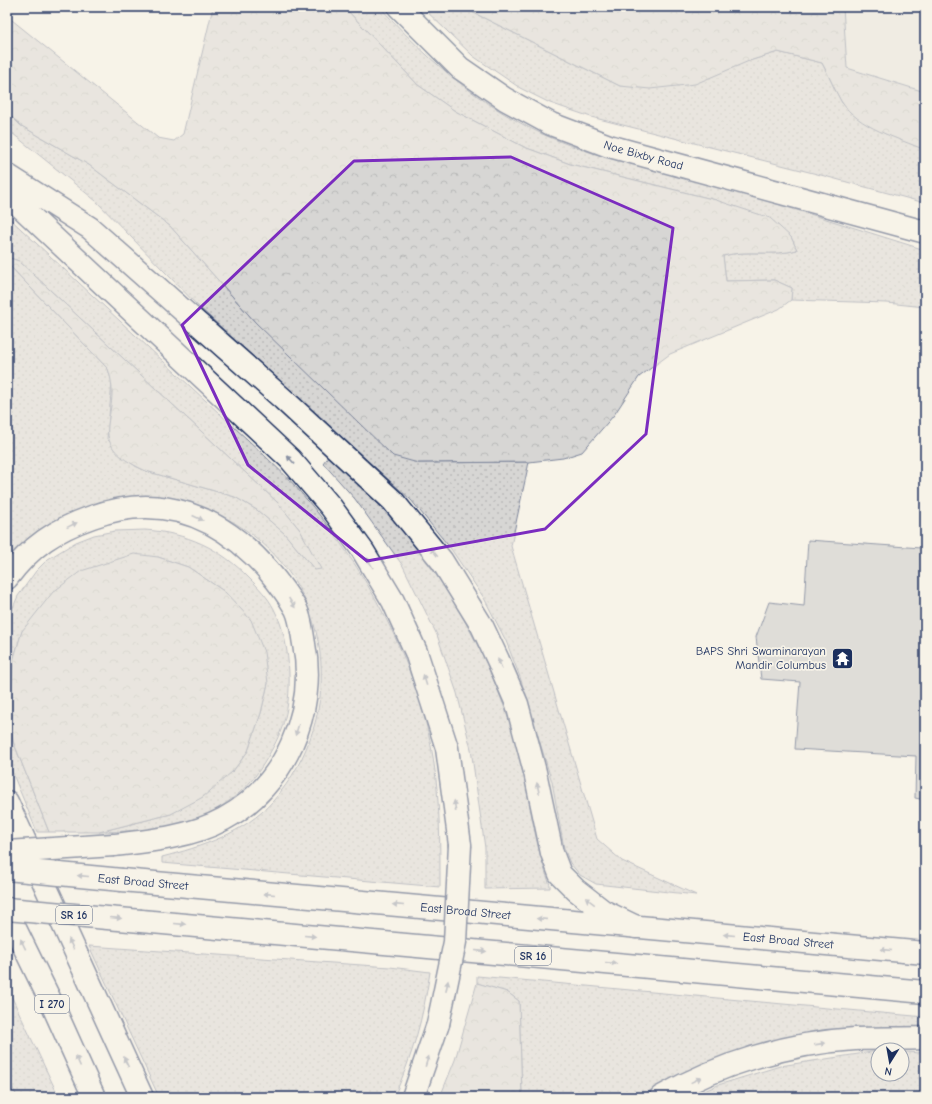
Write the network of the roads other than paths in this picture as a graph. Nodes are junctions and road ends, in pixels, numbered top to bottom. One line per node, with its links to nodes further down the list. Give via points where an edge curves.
1 (399, 7): 4 (main road, Noe Bixby Road, via 460,68 505,99 551,124 609,146)
2 (7, 175): 10 (main road, one-way to 2, via 603,911 560,874 552,853 517,704 498,660 482,626 442,561 393,501 283,399 90,228)
3 (7, 194): 16 (main road, one-way to 3, bridge, via 438,1024 455,942 460,845 446,748 416,652 393,601 363,551 290,458)
4 (925, 232)
5 (7, 578): 7 (main road, one-way to 7, bridge, via 21,559 38,544 75,524 114,509 153,507 189,513 224,530 250,549 276,580 296,610 306,654 306,694 297,732 279,770 254,798 224,820 188,833 151,841 114,846)
6 (7, 802): 15 (main road, one-way to 6)
7 (7, 852)
8 (7, 869): 10 (main road, East Broad Street, one-way to 8, bridge)
9 (7, 910): 12 (main road, SR 16, one-way to 12, bridge); 14 (main road, I 270, one-way to 9)
10 (636, 927): 11 (main road, East Broad Street, one-way to 10)
11 (925, 953)
12 (925, 992)
13 (925, 1038): 17 (main road, one-way to 13, via 724,1066 793,1048 854,1039)
14 (94, 1097)
15 (142, 1097)
16 (413, 1097)
17 (661, 1097)

